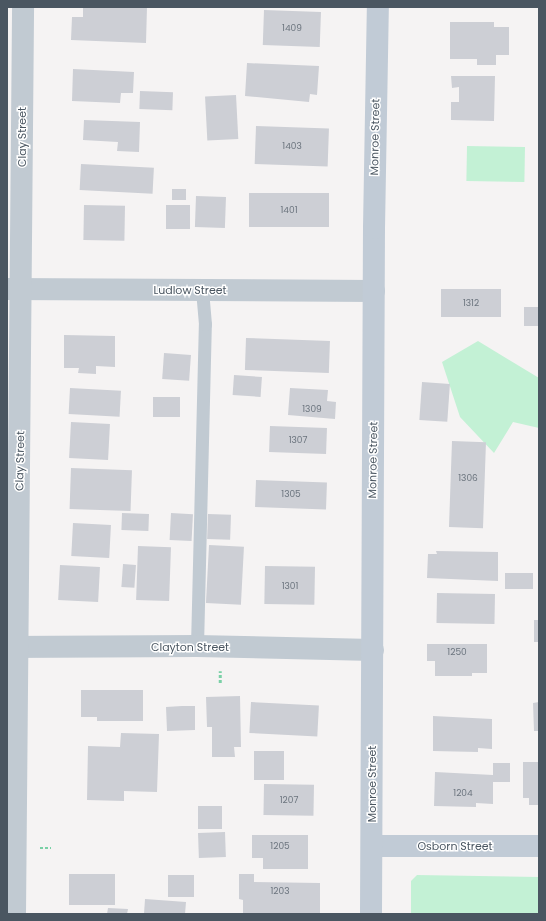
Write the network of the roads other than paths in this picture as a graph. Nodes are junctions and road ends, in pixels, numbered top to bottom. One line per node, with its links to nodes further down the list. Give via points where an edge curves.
1 (23, 7): 3 (street, Clay Street)
2 (378, 7): 5 (main road, Monroe Street)
3 (14, 289): 4 (street, Ludlow Street); 7 (street, Clay Street)
4 (202, 290): 5 (street, Ludlow Street); 6 (lane, via 205,324)
5 (374, 291): 8 (main road, Monroe Street)
6 (197, 646): 7 (street, Clayton Street); 8 (street, Clayton Street)
7 (13, 647): 11 (street, Clay Street)
8 (373, 650): 9 (main road, Monroe Street)
9 (372, 846): 10 (main road, Osborn Street); 12 (main road, Monroe Street)
10 (539, 846)
11 (15, 914)
12 (372, 914)

